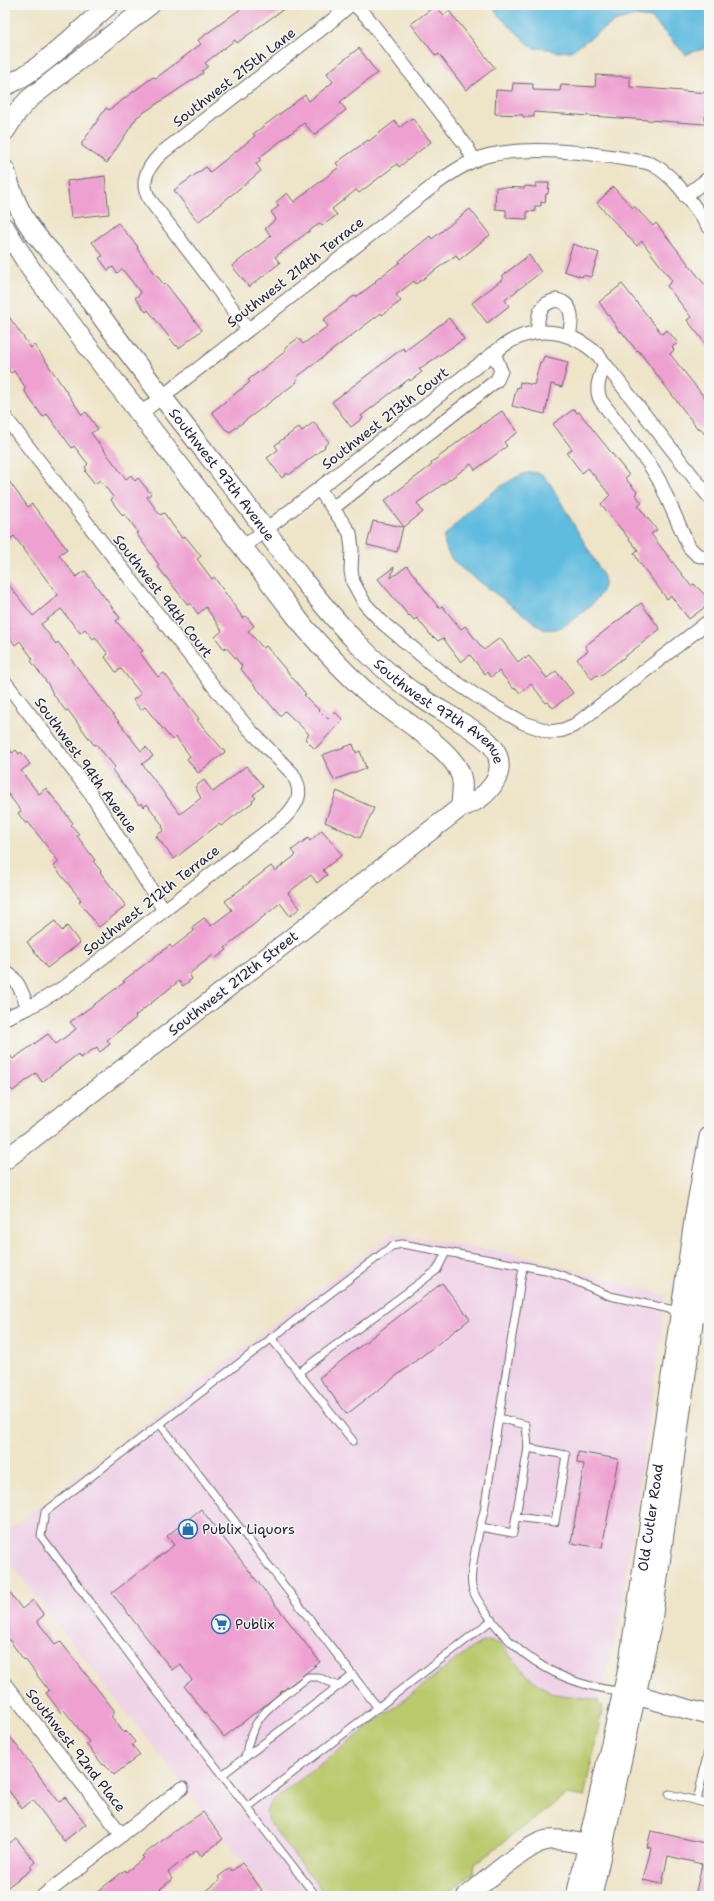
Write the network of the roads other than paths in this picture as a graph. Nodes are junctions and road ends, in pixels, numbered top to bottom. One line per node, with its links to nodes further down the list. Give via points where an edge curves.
1 (109, 5): 5 (street, via 50,56)
2 (150, 5): 6 (street, via 29,99)
3 (350, 5): 13 (street, Southwest 215th Lane, via 163,152 151,166 144,180 150,200)
4 (355, 5): 7 (street, via 465,144)
5 (5, 86)
6 (5, 131)
7 (474, 160): 10 (street, Southwest 214th Terrace, via 502,153 526,151 598,154 656,166 670,176); 13 (street, Southwest 214th Terrace, via 437,183)
8 (5, 170): 18 (street, Southwest 97th Avenue, via 16,203 32,230 70,274)
9 (709, 178): 10 (street)
10 (685, 196): 11 (street, Southwest 214th Terrace)
11 (709, 227)
12 (5, 228): 19 (street, Southwest 97th Avenue, via 44,288)
13 (248, 329): 18 (street, Southwest 214th Terrace)
14 (538, 332): 15 (street, Southwest 213th Court, via 555,332); 15 (street, via 537,318 541,309 548,302 557,300 568,306 571,312); 16 (street, Southwest 213th Court, via 516,338)
15 (569, 336): 17 (street, Southwest 213th Court, via 592,350)
16 (494, 353): 21 (street, Southwest 213th Court); 23 (street, via 501,371 497,380)
17 (605, 364): 22 (street, Southwest 213th Court); 26 (street, via 598,385 601,401 659,480 689,547 697,555)
18 (162, 396): 19 (street, Southwest 214th Terrace); 24 (street, Southwest 97th Avenue)
19 (140, 414): 25 (street, Southwest 97th Avenue)
20 (5, 417): 29 (street, Southwest 94th Court, via 218,692 292,773)
21 (319, 489): 23 (street); 24 (street, Southwest 213th Court)
22 (709, 497)
23 (333, 508): 27 (street, via 350,533 353,582 373,613 460,686 524,723 550,732 575,725)
24 (266, 530): 25 (street, Southwest 213th Court); 30 (street, Southwest 97th Avenue, via 327,610 371,656 420,697 481,735 492,745 499,764 495,783 473,803)
25 (242, 548): 30 (street, Southwest 97th Avenue, via 305,628 340,666 378,700 436,744 452,761 463,783)
26 (709, 558)
27 (709, 621)
28 (5, 682): 31 (street, Southwest 94th Avenue, via 89,791)
29 (299, 790): 31 (street, Southwest 212th Terrace, via 296,805 284,818)
30 (461, 807): 36 (street, Southwest 212th Street)
31 (164, 910): 33 (street, Southwest 212th Terrace, via 66,986)
32 (5, 972): 33 (street, via 12,975 17,982)
33 (28, 1008): 34 (street, Southwest 212th Terrace)
34 (5, 1018)
35 (709, 1137): 40 (street, Old Cutler Road, via 695,1214)
36 (5, 1160)
37 (709, 1224): 40 (street, Old Cutler Road)
38 (446, 1252): 39 (lane); 41 (lane, via 402,1244 392,1246); 42 (lane, via 437,1270)
39 (523, 1266): 40 (lane, via 564,1276 610,1296); 43 (lane)
40 (695, 1313): 53 (street, Old Cutler Road, via 652,1621)
41 (271, 1338): 42 (lane); 44 (lane)
42 (298, 1373): 45 (lane)
43 (499, 1418): 46 (lane, via 526,1425); 48 (lane)
44 (160, 1424): 50 (lane); 58 (lane, via 45,1512 41,1536)
45 (353, 1441)
46 (528, 1448): 47 (lane); 47 (lane, via 566,1455 555,1522)
47 (516, 1517): 48 (lane, via 513,1533)
48 (480, 1527): 49 (lane, via 472,1585)
49 (492, 1620): 53 (lane, via 521,1652 547,1670 582,1683); 54 (lane)
50 (353, 1675): 52 (lane); 54 (lane)
51 (5, 1684): 64 (street, Southwest 92nd Place)
52 (338, 1686): 57 (lane); 57 (lane, via 318,1677 308,1677 258,1719 248,1738)
53 (630, 1693): 55 (street); 65 (street, Old Cutler Road)
54 (378, 1708): 63 (lane)
55 (709, 1715)
56 (709, 1747): 61 (lane)
57 (245, 1758): 58 (lane)
58 (222, 1775): 63 (lane)
59 (182, 1788): 64 (street)
60 (669, 1794): 61 (lane)
61 (697, 1801): 62 (lane)
62 (709, 1804)
63 (248, 1807): 67 (lane)
64 (122, 1835): 66 (street)
65 (595, 1847): 68 (street, via 549,1840 535,1844); 69 (street, Old Cutler Road); 70 (street, Old Cutler Road)
66 (43, 1896)
67 (316, 1896)
68 (467, 1896)
69 (576, 1896)
70 (592, 1896)

